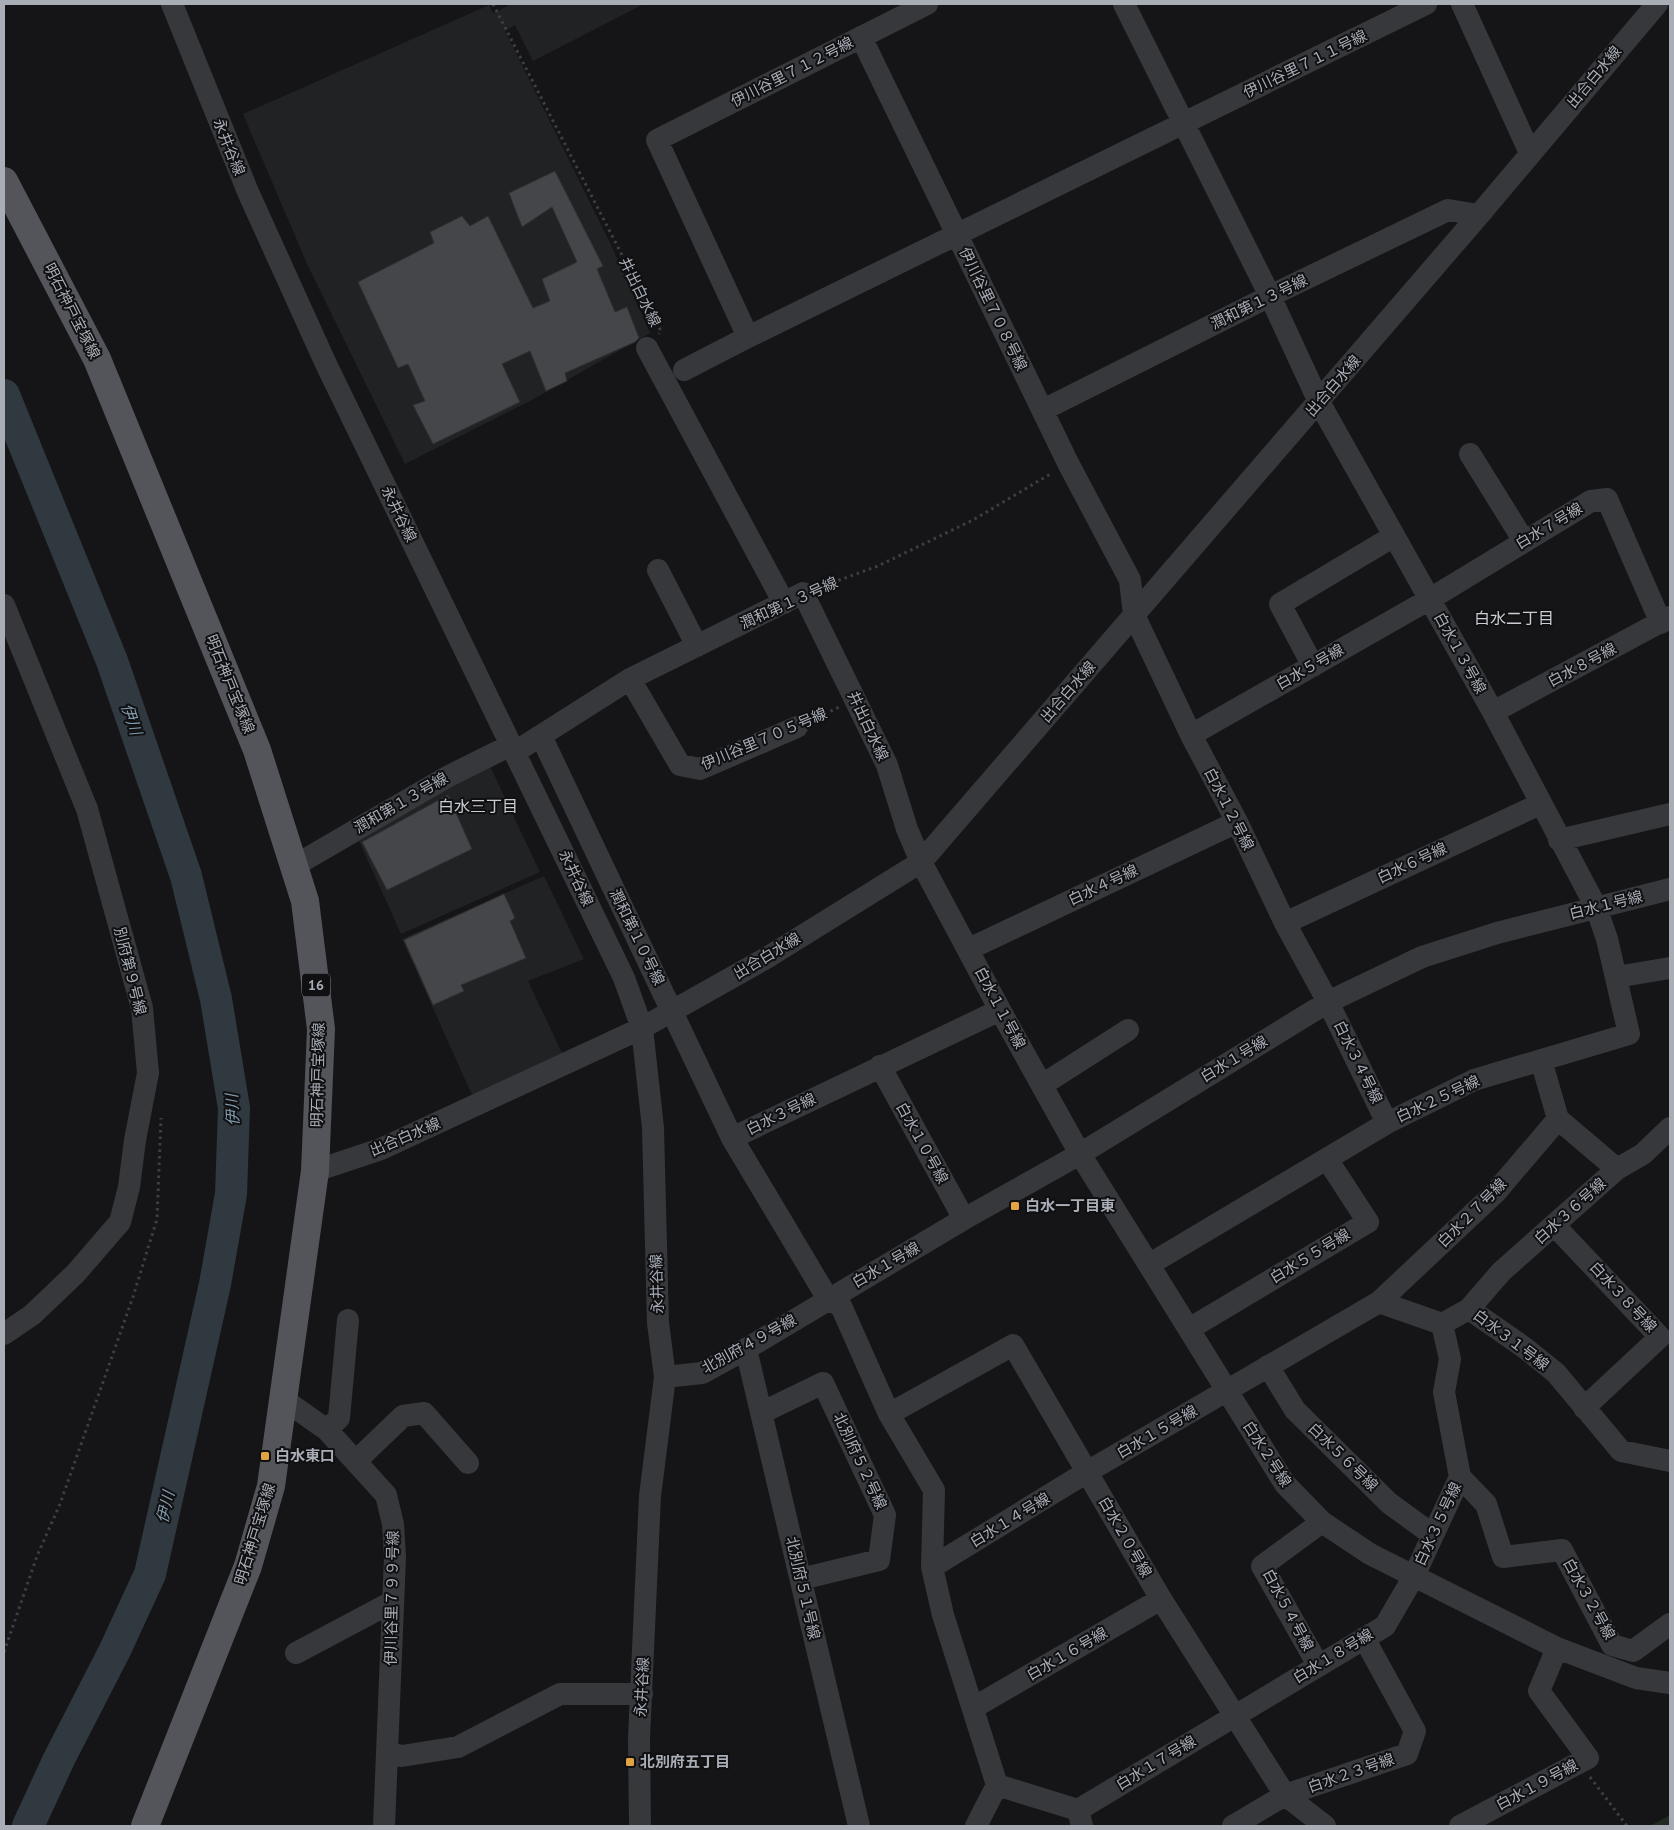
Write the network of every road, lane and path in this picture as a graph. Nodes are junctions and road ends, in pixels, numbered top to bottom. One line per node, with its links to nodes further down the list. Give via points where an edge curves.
1 (172, 4): 39 (street, 永井谷線, via 248,192 326,364)
2 (493, 4): 16 (path, 井出白水線, via 661,331)
3 (927, 4): 8 (street, 伊川谷里７１２号線)
4 (1124, 4): 9 (street, 白水１３号線)
5 (1426, 4): 9 (street, 伊川谷里７１１号線)
6 (1462, 4): 10 (street)
7 (1657, 4): 10 (street, 出合白水線)
8 (861, 37): 13 (street, 伊川谷里７０８号線); 15 (street, 伊川谷里７１２号線, via 657,140)
9 (1184, 124): 13 (street, 伊川谷里７１１号線); 14 (street, 白水１３号線)
10 (1530, 153): 12 (street, 出合白水線)
11 (4, 181): 45 (main road, 明石神戸宝塚線 / 16, via 97,359 257,750)
12 (1479, 216): 14 (street, 潤和第１３号線, via 1448,210); 18 (street, 出合白水線)
13 (956, 235): 15 (street, 伊川谷里７１１号線); 19 (street, 伊川谷里７０８号線)
14 (1270, 296): 18 (street, 白水１３号線); 19 (street, 潤和第１３号線)
15 (748, 337): 17 (street, 伊川谷里７１１号線)
16 (647, 348): 26 (street, 井出白水線)
17 (684, 370)
18 (1319, 402): 22 (street, 白水１３号線); 29 (street, 出合白水線)
19 (1043, 410): 21 (street, 伊川谷里７０８号線)
20 (1470, 454): 23 (street)
21 (1068, 463): 25 (street, 伊川谷里７０８号線); 26 (path, 潤和第１３号線, via 965,524 878,566)
22 (1394, 536): 27 (street, 白水１３号線); 32 (street, via 1280,604)
23 (1524, 541): 27 (street, 白水７号線); 30 (street, 白水７号線, via 1591,501 1606,499)
24 (658, 570): 31 (street)
25 (1130, 580): 29 (street, 白水１２号線)
26 (794, 598): 31 (street, 潤和第１３号線); 34 (street, 井出白水線)
27 (1430, 599): 32 (street, 白水５号線); 35 (street, 白水１３号線)
28 (4, 605): 80 (street, 別府第９号線, via 87,809 142,1008 148,1073 120,1222 76,1273 32,1315)
29 (1134, 615): 37 (street, 白水１２号線); 44 (street, 出合白水線)
30 (1666, 620): 35 (street, 白水８号線)
31 (697, 646): 33 (street, 潤和第１３号線)
32 (1313, 666): 37 (street, 白水５号線)
33 (630, 679): 36 (street, 伊川谷里７０５号線, via 680,765 700,769); 38 (street, 潤和第１３号線)
34 (855, 700): 36 (path, 伊川谷里７０５号線); 44 (street, 井出白水線, via 887,765)
35 (1493, 712): 40 (street, 白水１３号線)
36 (797, 727)
37 (1191, 735): 42 (street, 白水１２号線)
38 (541, 736): 39 (street, 潤和第１３号線); 47 (street, 潤和第１０号線)
39 (513, 749): 45 (street, 潤和第１３号線, via 447,776); 49 (street, 永井谷線)
40 (1540, 804): 43 (street, 白水１３号線); 50 (street, 白水６号線)
41 (1670, 814): 43 (street)
42 (1237, 822): 50 (street, 白水１２号線); 51 (street, 白水４号線)
43 (1559, 840): 48 (street, 白水１３号線)
44 (921, 862): 51 (street, 白水１１号線); 56 (street, 出合白水線, via 768,957)
45 (294, 866): 70 (main road, 明石神戸宝塚線 / 16, via 305,901 321,1029)
46 (1670, 889): 48 (street, 白水１号線)
47 (618, 898): 49 (street); 56 (street, 潤和第１０号線)
48 (1596, 907): 53 (street, 白水２５号線); 54 (street, 白水１号線, via 1496,933 1422,957)
49 (592, 911): 57 (street, 永井谷線, via 624,978)
50 (1285, 923): 54 (street, 白水１２号線)
51 (969, 949): 55 (street, 白水１１号線)
52 (1670, 968): 53 (street)
53 (1616, 977): 59 (street, 白水２５号線, via 1629,1034)
54 (1328, 1002): 64 (street, 白水３４号線); 67 (street, 白水１号線)
55 (1000, 1010): 60 (street, 白水３号線); 61 (street, 白水１１号線)
56 (672, 1011): 57 (street, 出合白水線); 66 (street, 潤和第１０号線)
57 (642, 1028): 70 (street, 出合白水線, via 381,1148); 83 (street, 永井谷線, via 653,1128 658,1323)
58 (1128, 1030): 61 (street)
59 (1542, 1060): 63 (street); 64 (street, 白水２５号線, via 1474,1080)
60 (880, 1066): 66 (street, 白水３号線); 71 (street, 白水１０号線)
61 (1042, 1086): 67 (street, 白水１１号線)
62 (161, 1115): 105 (path, via 157,1219 64,1494 37,1556)
63 (1558, 1119): 69 (street, 白水３６号線); 75 (street, 白水２７号線, via 1494,1193)
64 (1387, 1123): 68 (street, 白水２５号線)
65 (1670, 1128): 69 (street, via 1644,1154)
66 (732, 1138): 74 (street, 白水３号線)
67 (1080, 1154): 71 (street, 白水１号線); 73 (street, 白水２号線)
68 (1327, 1159): 73 (street, 白水２５号線); 79 (street, 白水５５号線, via 1368,1222)
69 (1617, 1169): 72 (street, 白水３６号線)
70 (315, 1171): 85 (main road, 明石神戸宝塚線 / 16)
71 (964, 1219): 74 (street, 白水１号線)
72 (1555, 1226): 76 (street, 白水３６号線, via 1501,1272); 86 (street, 白水３８号線, via 1660,1337)
73 (1150, 1264): 79 (street, 白水２号線)
74 (828, 1299): 81 (street, 北別府４９号線); 88 (street, via 841,1306)
75 (1379, 1302): 78 (street); 82 (street)
76 (1469, 1309): 78 (street, 白水３１号線); 86 (street, 白水３１号線, via 1556,1373)
77 (348, 1320): 89 (street, via 339,1418)
78 (1442, 1324): 94 (street, 白水３５号線, via 1450,1359 1444,1392)
79 (1189, 1329): 84 (street, 白水２号線)
80 (4, 1334)
81 (746, 1350): 83 (street, 北別府４９号線, via 702,1373); 87 (street, 北別府５１号線)
82 (1268, 1366): 84 (street); 96 (street, 白水５６号線, via 1295,1410 1390,1503)
83 (665, 1377): 109 (street, 永井谷線, via 650,1496)
84 (1226, 1391): 93 (street, 白水１５号線); 95 (street, 白水２号線, via 1285,1484)
85 (283, 1398): 89 (street, 伊川谷里７９９号線); 117 (main road, 明石神戸宝塚線 / 16, via 271,1486 248,1566)
86 (1584, 1408): 91 (street, 白水３１号線, via 1621,1451)
87 (761, 1413): 99 (street, 北別府５１号線); 99 (street, 北別府５２号線, via 823,1383 885,1515 879,1560)
88 (889, 1414): 93 (street, 白水２０号線, via 1014,1345); 97 (street, via 934,1490)
89 (328, 1430): 90 (street, 伊川谷里７９９号線)
90 (356, 1461): 92 (street, via 403,1416 424,1413); 101 (street, 伊川谷里７９９号線, via 386,1495 394,1532)
91 (1670, 1461)
92 (468, 1463)
93 (1087, 1472): 97 (street, 白水１４号線); 100 (street, 白水２０号線)
94 (1460, 1477): 96 (street, 白水３５号線); 102 (street, 白水３２号線, via 1486,1504 1503,1557 1562,1550 1612,1644 1633,1651)
95 (1322, 1522): 98 (street, 白水２号線, via 1370,1554); 107 (street, 白水５４号線, via 1262,1566)
96 (1433, 1535): 98 (street, 白水３５号線)
97 (932, 1567): 110 (street, via 942,1615)
98 (1414, 1576): 103 (street, 白水１８号線, via 1385,1626); 104 (street, 白水２号線)
99 (802, 1580): 120 (street, 北別府５１号線)
100 (1161, 1599): 110 (street, 白水１６号線); 111 (street, 白水２０号線)
101 (392, 1602): 106 (street); 112 (street, 伊川谷里７９９号線)
102 (1670, 1624)
103 (1364, 1638): 107 (street, 白水１８号線); 115 (street, 白水２３号線, via 1415,1731 1407,1754)
104 (1557, 1648): 108 (street, 白水２号線, via 1636,1678); 113 (street, via 1539,1691)
105 (4, 1652)
106 (296, 1653)
107 (1318, 1666): 111 (street, 白水１８号線)
108 (1670, 1684)
109 (642, 1694): 112 (street, via 560,1694 458,1747 402,1756); 119 (street, 永井谷線)
110 (973, 1708): 114 (street)
111 (1233, 1716): 115 (street, 白水２０号線); 116 (street, 白水１７号線)
112 (388, 1753): 118 (street, 伊川谷里７９９号線)
113 (1584, 1761): 124 (street, 白水１９号線); 125 (path)
114 (997, 1785): 116 (street); 121 (street)
115 (1285, 1795): 122 (street); 123 (street, 白水２０号線)
116 (1080, 1818)
117 (146, 1826)
118 (384, 1826)
119 (640, 1826)
120 (859, 1826)
121 (976, 1826)
122 (1233, 1826)
123 (1325, 1826)
124 (1460, 1826)
125 (1627, 1826)

